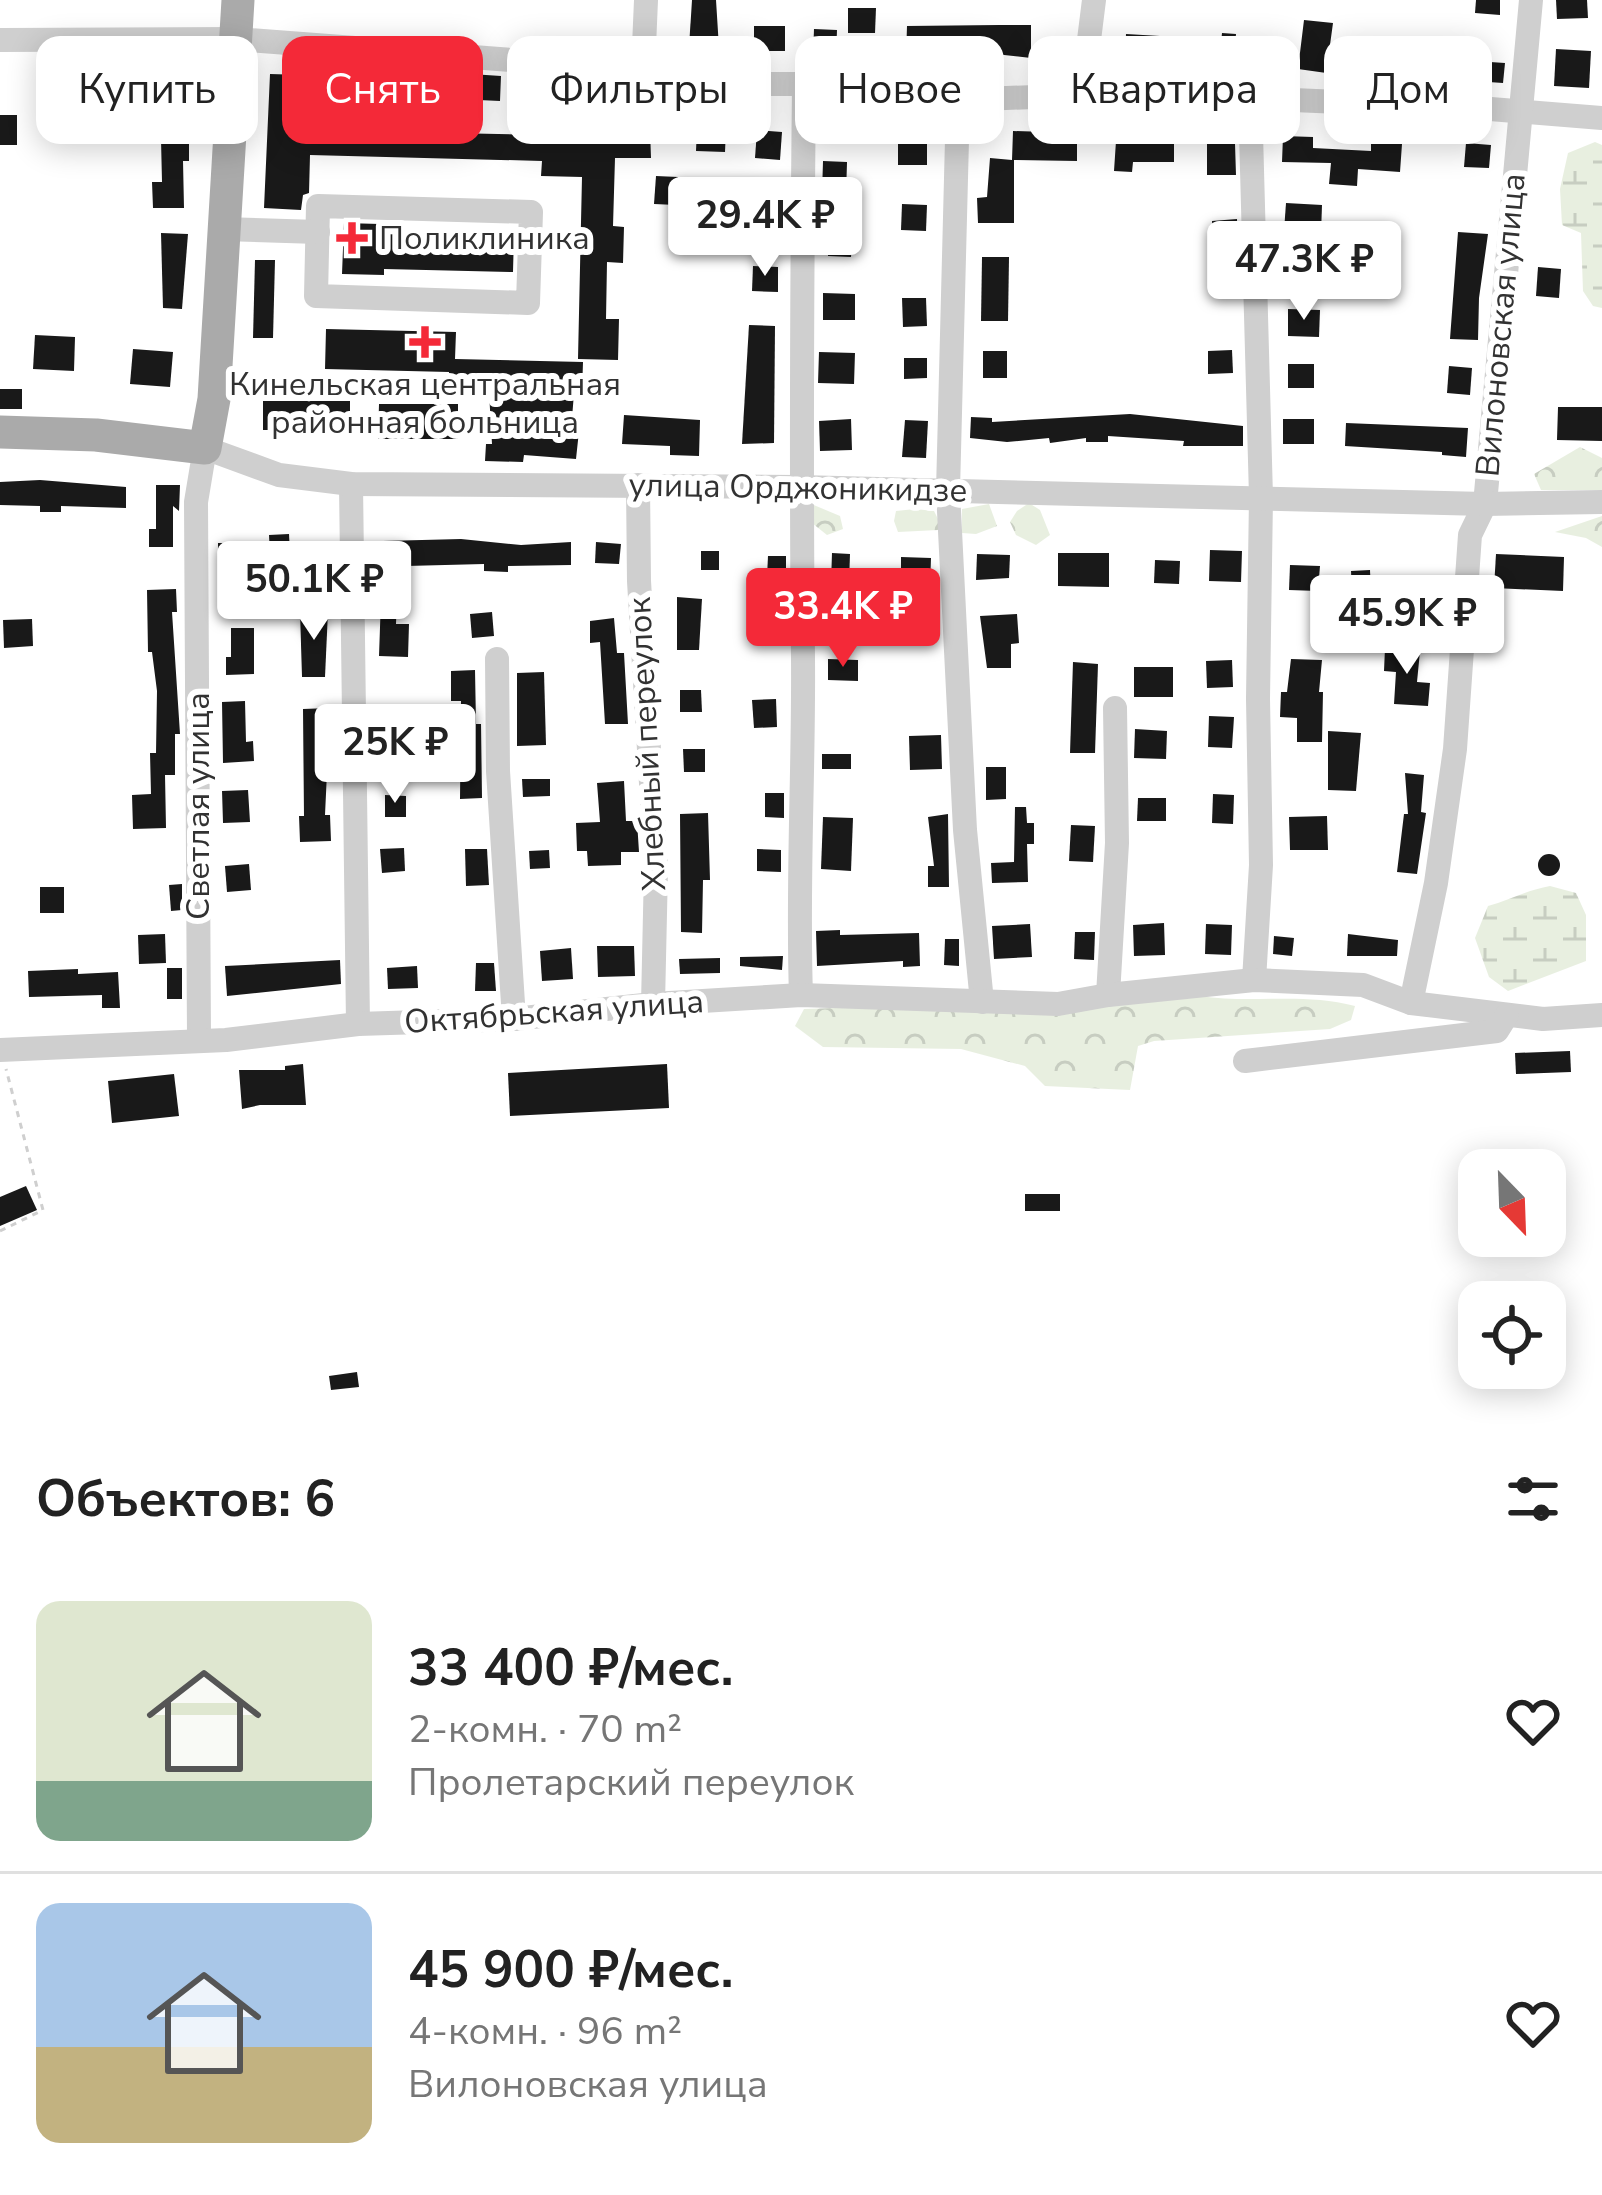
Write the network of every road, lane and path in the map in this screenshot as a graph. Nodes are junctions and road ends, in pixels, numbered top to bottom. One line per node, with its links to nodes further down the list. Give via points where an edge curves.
1 (238, 0): 5 (main road, Светлая улица)
2 (646, 0): 6 (street)
3 (1094, 0): 7 (street)
4 (1531, 0): 13 (street, Вилоновская улица)
5 (236, 36)
6 (644, 36)
7 (1090, 36)
8 (0, 40): 9 (street)
9 (36, 40)
10 (258, 41): 11 (street)
11 (507, 60)
12 (1300, 100): 13 (street)
13 (1520, 111): 14 (street); 29 (street, Вилоновская улица)
14 (1602, 118)
15 (229, 144): 19 (main road, Светлая улица)
16 (803, 144): 25 (street)
17 (957, 144): 26 (street)
18 (1251, 144): 27 (street)
19 (224, 229): 20 (street); 22 (main road, Светлая улица)
20 (317, 232): 20 (street, via 318,206 531,212 528,303 316,296)
21 (0, 432): 22 (main road, улица Орджоникидзе)
22 (205, 448): 23 (street, улица Орджоникидзе, via 279,475); 42 (street, Светлая улица, via 196,502)
23 (350, 484): 24 (street, улица Орджоникидзе); 41 (street)
24 (638, 485): 25 (street, улица Орджоникидзе); 37 (street, Хлебный переулок, via 656,868)
25 (799, 487): 26 (street, улица Орджоникидзе); 33 (street)
26 (948, 491): 27 (street, улица Орджоникидзе); 35 (street)
27 (1261, 497): 29 (street, улица Орджоникидзе); 32 (street, via 1261,865)
28 (1602, 502): 29 (street, улица Орджоникидзе)
29 (1485, 504): 36 (street, Вилоновская улица, via 1470,535 1454,749)
30 (497, 659): 40 (street)
31 (1114, 708): 34 (street)
32 (1253, 980): 34 (street, Октябрьская улица); 36 (street, Октябрьская улица, via 1363,985)
33 (801, 995): 35 (street, Октябрьская улица); 37 (street, Октябрьская улица)
34 (1108, 995): 35 (street, Октябрьская улица, via 1058,1004)
35 (982, 1002)
36 (1412, 1003): 38 (street, Октябрьская улица)
37 (653, 1004): 40 (street, Октябрьская улица)
38 (1507, 1015): 39 (street, Октябрьская улица); 44 (street, via 1497,1031)
39 (1602, 1016)
40 (514, 1019): 41 (street, Октябрьская улица)
41 (358, 1024): 42 (street, Октябрьская улица)
42 (200, 1038): 43 (street, Октябрьская улица)
43 (0, 1050): 45 (path, via 43,1210)
44 (1245, 1061)
45 (0, 1231)

